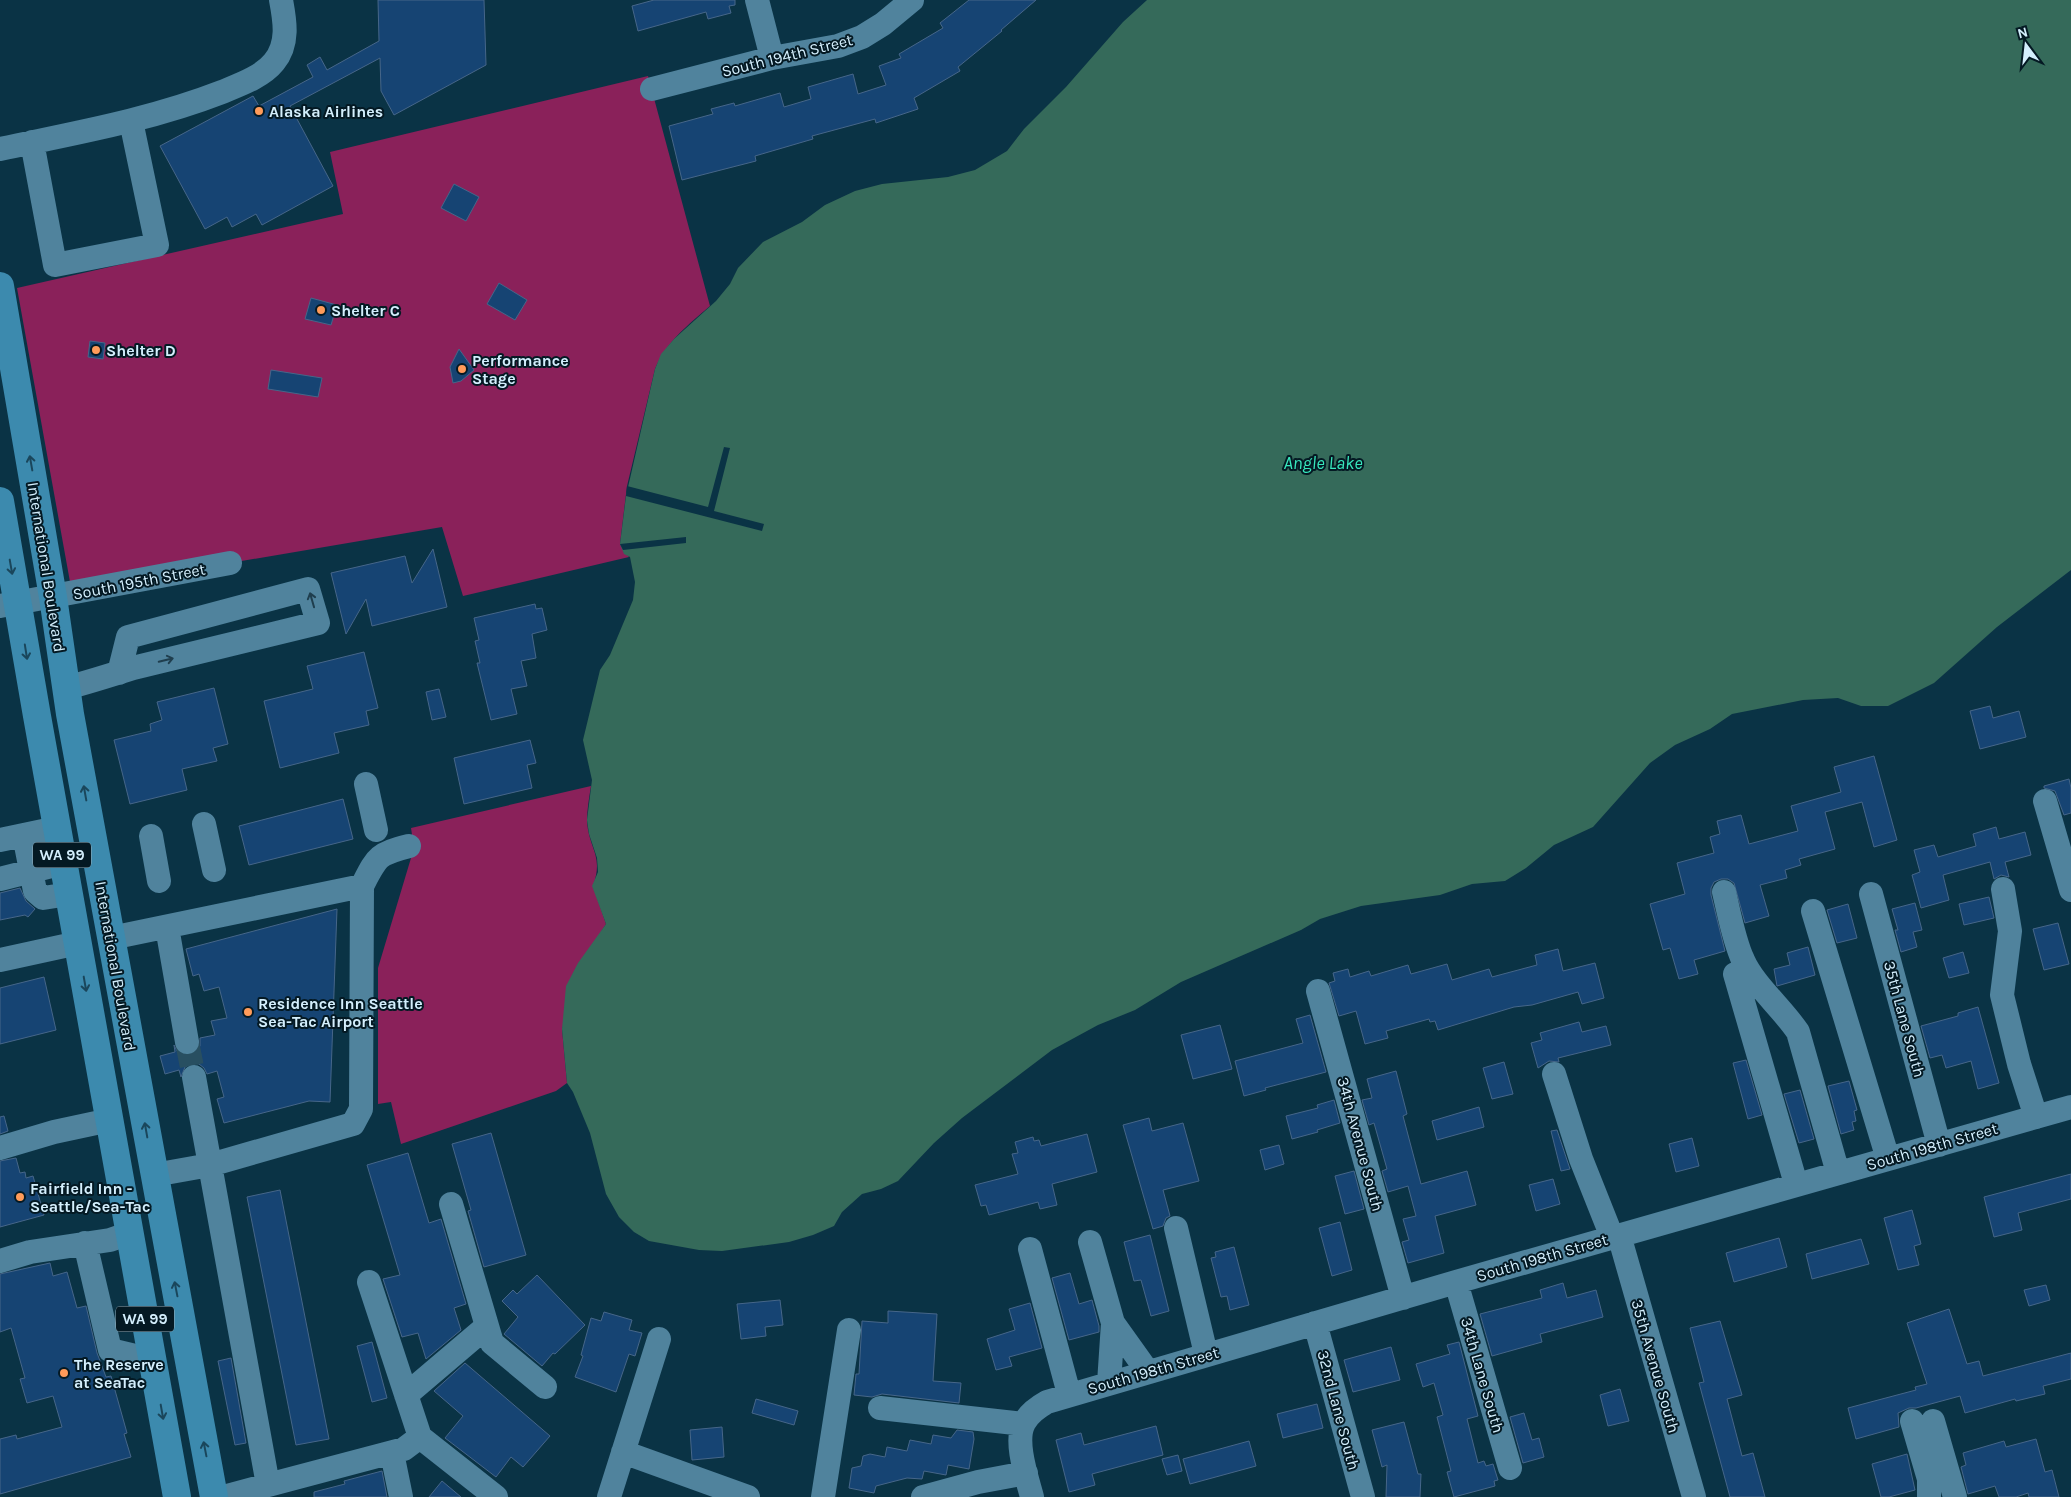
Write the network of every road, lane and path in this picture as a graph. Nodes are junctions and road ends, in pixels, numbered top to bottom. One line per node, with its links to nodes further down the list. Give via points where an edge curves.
1 (281, 0): 6 (street, via 286,25 284,47 274,63 249,81 187,105)
2 (757, 0): 4 (street)
3 (912, 0): 4 (street, South 194th Street, via 862,37 838,46)
4 (772, 58): 5 (street, South 194th Street)
5 (652, 89)
6 (131, 121): 7 (street); 7 (street, via 157,244 55,265)
7 (32, 142): 8 (street)
8 (0, 149)
9 (0, 286): 12 (main road, International Boulevard / WA 99, one-way to 9)
10 (0, 502): 13 (main road, International Boulevard / WA 99, one-way to 13)
11 (230, 563): 12 (street, South 195th Street)
12 (53, 597): 13 (street, South 195th Street); 15 (main road, International Boulevard / WA 99)
13 (6, 602): 19 (main road, International Boulevard / WA 99, one-way to 19)
14 (119, 672): 14 (street, one-way to 14, via 318,622 308,589 128,637); 15 (street)
15 (66, 688): 38 (main road, International Boulevard / WA 99, one-way to 15)
16 (366, 784): 20 (street)
17 (2045, 801): 32 (street)
18 (204, 824): 27 (street)
19 (57, 828): 21 (street); 25 (main road, International Boulevard / WA 99)
20 (376, 830)
21 (24, 834): 23 (street); 26 (street)
22 (151, 836): 29 (street)
23 (0, 840)
24 (409, 846): 30 (street, via 381,855)
25 (63, 863): 26 (street); 34 (main road, International Boulevard / WA 99)
26 (31, 870): 28 (street); 34 (street, via 35,891 43,898)
27 (214, 870)
28 (0, 879)
29 (159, 881)
30 (362, 886): 37 (street); 52 (street, via 361,1109 353,1124)
31 (2002, 889): 47 (street, via 2010,932 2002,995)
32 (2071, 890)
33 (1724, 892): 53 (street, via 1742,960 1798,1032)
34 (69, 894): 39 (main road, International Boulevard / WA 99)
35 (1871, 894): 49 (street, 35th Lane South)
36 (1812, 911): 51 (street)
37 (167, 927): 38 (street); 43 (street)
38 (111, 938): 54 (main road, International Boulevard / WA 99, one-way to 38)
39 (78, 943): 40 (street); 48 (main road, International Boulevard / WA 99, one-way to 48)
40 (0, 960)
41 (1735, 974): 55 (street)
42 (1318, 991): 66 (street, 34th Avenue South)
43 (187, 1042)
44 (1554, 1074): 59 (street, 35th Avenue South, via 1581,1158)
45 (194, 1077): 52 (street)
46 (2071, 1107): 47 (street, South 198th Street)
47 (2036, 1117): 49 (street, South 198th Street)
48 (111, 1130): 50 (street, via 54,1132); 54 (main road, via 131,1151 138,1169); 58 (main road, International Boulevard / WA 99)
49 (1939, 1145): 51 (street, South 198th Street)
50 (0, 1148)
51 (1888, 1159): 53 (street, South 198th Street)
52 (210, 1165): 54 (street); 86 (street)
53 (1838, 1173): 55 (street, South 198th Street)
54 (154, 1175): 88 (main road, International Boulevard / WA 99, one-way to 54)
55 (1796, 1184): 59 (street, South 198th Street)
56 (451, 1204): 69 (street)
57 (1176, 1228): 72 (street)
58 (130, 1234): 61 (street); 73 (main road, International Boulevard / WA 99)
59 (1615, 1236): 65 (street, South 198th Street); 98 (street, 35th Avenue South)
60 (1090, 1242): 67 (street)
61 (85, 1243): 63 (street, via 30,1252); 73 (street, via 110,1350)
62 (1030, 1249): 77 (street)
63 (0, 1261)
64 (368, 1282): 78 (street)
65 (1456, 1282): 66 (street, South 198th Street); 84 (street, 34th Lane South)
66 (1403, 1298): 68 (street, South 198th Street)
67 (1113, 1323): 74 (street); 75 (street)
68 (1315, 1323): 72 (street, South 198th Street); 97 (street, 32nd Lane South)
69 (486, 1327): 76 (street, via 492,1343); 78 (street)
70 (849, 1330): 94 (street)
71 (659, 1339): 82 (street)
72 (1206, 1354): 74 (street, South 198th Street)
73 (152, 1360): 87 (main road, International Boulevard / WA 99, one-way to 87)
74 (1148, 1372): 75 (street, South 198th Street)
75 (1109, 1382): 77 (street, South 198th Street)
76 (545, 1387)
77 (1069, 1394): 80 (street, South 198th Street, via 1047,1402)
78 (406, 1396): 81 (street)
79 (880, 1408): 80 (street)
80 (1023, 1424): 85 (street, via 1020,1438)
81 (420, 1437): 83 (street, via 410,1446); 91 (street)
82 (623, 1452): 92 (street); 93 (street)
83 (392, 1453): 86 (street); 90 (street)
84 (1510, 1468)
85 (1026, 1473): 95 (street); 96 (street)
86 (268, 1485): 89 (street)
87 (177, 1497)
88 (214, 1497)
89 (223, 1497)
90 (401, 1497)
91 (496, 1497)
92 (609, 1497)
93 (748, 1497)
94 (823, 1497)
95 (923, 1497)
96 (1032, 1497)
97 (1363, 1497)
98 (1694, 1497)
99 (1929, 1497): 100 (street, via 1923,1421)
100 (1955, 1497)

